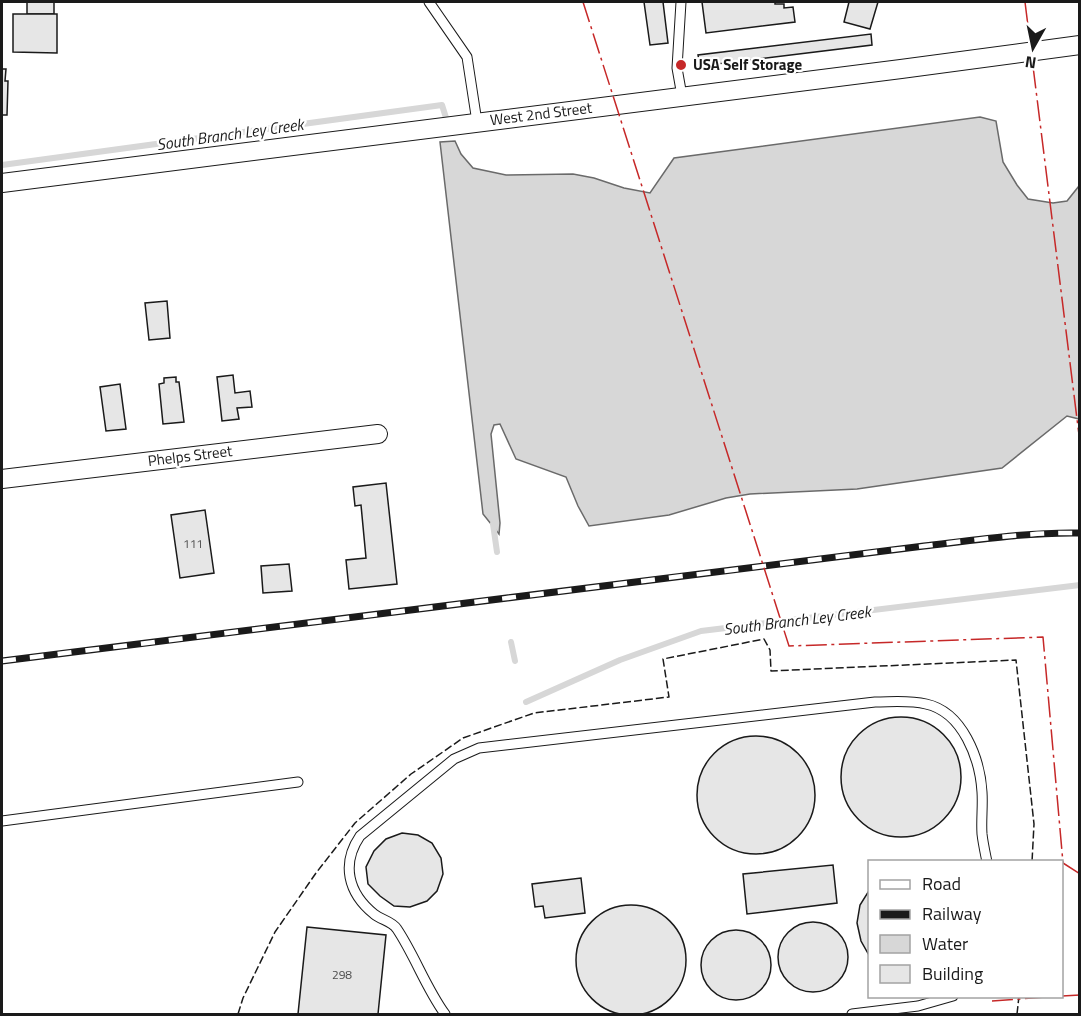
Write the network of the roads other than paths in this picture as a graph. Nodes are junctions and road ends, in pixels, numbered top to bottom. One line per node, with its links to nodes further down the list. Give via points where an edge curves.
1 (429, 2): 5 (lane, via 467,57)
2 (681, 2): 4 (lane, via 677,68)
3 (1080, 45): 4 (street, West 2nd Street)
4 (682, 96): 5 (street, West 2nd Street)
5 (477, 122): 6 (street, West 2nd Street)
6 (2, 183)
7 (378, 434): 8 (street, Phelps Street)
8 (2, 479)
9 (298, 782): 10 (lane)
10 (2, 821)
11 (987, 860): 13 (lane, via 976,761 963,731 928,704 875,702 479,748 454,759 360,836 351,849 350,880 354,890 375,915 396,926)
12 (946, 998): 14 (lane, via 918,1006)
13 (445, 1014)
14 (852, 1014)

